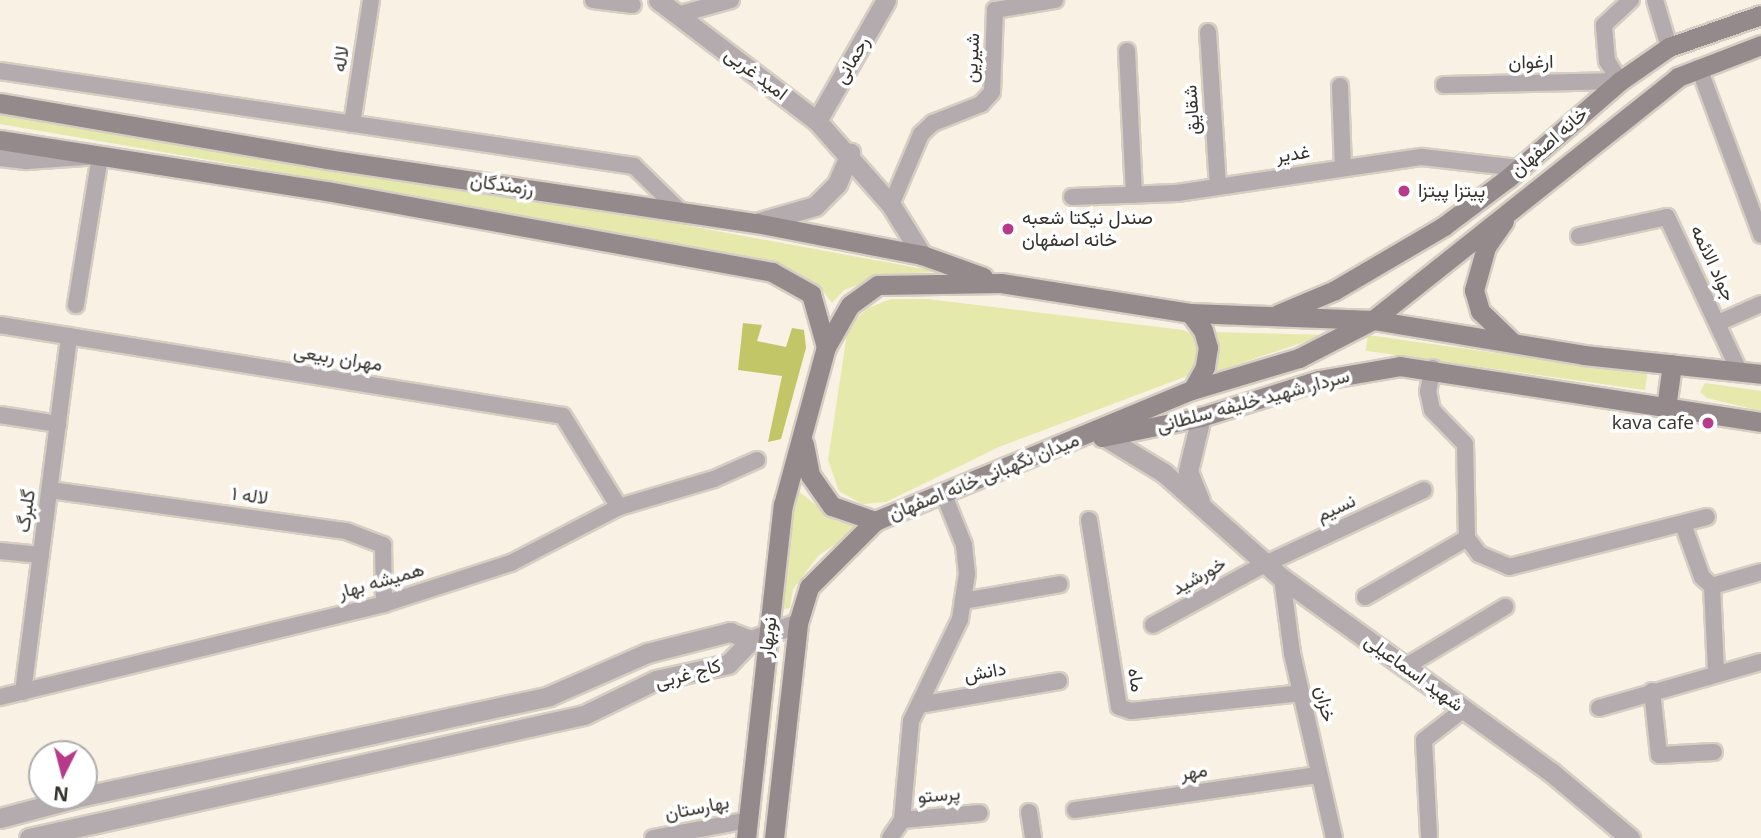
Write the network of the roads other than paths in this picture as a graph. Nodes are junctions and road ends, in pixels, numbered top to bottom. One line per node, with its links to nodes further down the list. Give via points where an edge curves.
1 (371, 0): 23 (street, لاله)
2 (593, 0): 9 (street)
3 (658, 0): 10 (street, امید غربی)
4 (731, 0): 10 (street)
5 (886, 0): 22 (street, رحمانی)
6 (1055, 0): 34 (street, شیرین, via 995,10 992,92 981,104 933,123 920,134)
7 (1631, 0): 18 (street, via 1604,25 1607,61)
8 (1655, 0): 14 (street)
9 (633, 5)
10 (677, 15): 22 (street, امید غربی)
11 (1761, 15): 14 (main road, خانه اصفهان)
12 (1208, 32): 30 (street, شقایق)
13 (1761, 45): 16 (main road, خانه اصفهان)
14 (1669, 47): 18 (main road, خانه اصفهان)
15 (1126, 51): 31 (street)
16 (1699, 68): 33 (main road, خانه اصفهان, via 1633,110); 37 (street)
17 (0, 71): 23 (street)
18 (1620, 81): 19 (street, ارغوان); 29 (main road, خانه اصفهان)
19 (1444, 85)
20 (1340, 86): 28 (street)
21 (0, 103): 35 (main road, رزمندگان, via 327,159)
22 (817, 121): 25 (street, امید غربی)
23 (352, 124): 35 (street, via 634,166)
24 (0, 140): 26 (main road, رزمندگان)
25 (849, 153): 34 (street, امید غربی); 36 (street, via 837,184 815,206)
26 (100, 156): 27 (street, via 26,161); 42 (street); 50 (main road, رزمندگان, via 327,191 772,272 811,295)
27 (0, 158)
28 (1343, 168): 29 (street, غدیر, via 1422,157); 30 (street, غدیر)
29 (1518, 168): 44 (main road, خانه اصفهان, via 1444,226 1335,290)
30 (1218, 187): 31 (street, غدیر)
31 (1134, 195): 32 (street, غدیر)
32 (1072, 197)
33 (1516, 202): 45 (main road, خانه اصفهان); 49 (main road, via 1486,247 1474,290 1480,311)
34 (891, 205): 39 (street, امید غربی)
35 (680, 211): 36 (main road, رزمندگان)
36 (756, 223): 39 (main road, رزمندگان)
37 (1761, 235)
38 (1578, 236): 46 (street, جواد الائمه, via 1667,217)
39 (922, 255): 40 (main road, رزمندگان)
40 (1001, 283): 43 (main road, میدان نگهبانی خانه اصفهان); 50 (main road, میدان نگهبانی خانه اصفهان, via 878,285 850,305)
41 (1761, 304): 46 (street)
42 (76, 305)
43 (1189, 313): 44 (main road, میدان نگهبانی خانه اصفهان); 55 (main road, via 1203,330 1208,346 1205,367)
44 (1266, 318): 45 (main road, میدان نگهبانی خانه اصفهان)
45 (1373, 320): 49 (main road); 55 (main road, میدان نگهبانی خانه اصفهان, via 1299,358)
46 (1718, 323): 53 (street, جواد الائمه)
47 (0, 325): 48 (street, مهران ربیعی)
48 (68, 336): 60 (street, گلبرگ); 69 (street, مهران ربیعی, via 564,416)
49 (1514, 344): 51 (main road)
50 (826, 347): 62 (main road, میدان نگهبانی خانه اصفهان)
51 (1672, 364): 53 (main road); 56 (main road)
52 (1433, 368): 56 (main road, سردار شهید خلیفه سلطانی); 58 (main road, سردار شهید خلیفه سلطانی, via 1400,366 1319,380); 74 (street, via 1428,391 1432,410 1465,444)
53 (1739, 371): 54 (main road)
54 (1761, 374)
55 (1192, 390): 63 (main road, میدان نگهبانی خانه اصفهان)
56 (1666, 408): 59 (main road, سردار شهید خلیفه سلطانی)
57 (0, 415): 60 (street)
58 (1201, 418): 61 (main road, سردار شهید خلیفه سلطانی); 68 (street, شهید اسماعیلی, via 1188,471)
59 (1761, 422)
60 (58, 424): 65 (street, گلبرگ)
61 (1105, 437): 63 (main road, سردار شهید خلیفه سلطانی); 68 (street, شهید اسماعیلی, via 1138,454)
62 (803, 439): 72 (main road, میدان نگهبانی خانه اصفهان, via 810,475 832,506); 88 (main road, نوبهار, via 783,505)
63 (1076, 439): 67 (main road, میدان نگهبانی خانه اصفهان)
64 (757, 460): 69 (street, همیشه بهار, via 715,479)
65 (50, 490): 76 (street, گلبرگ); 84 (street, لاله ۱, via 346,531 383,545)
66 (1424, 490): 77 (street, نسیم)
67 (944, 495): 72 (main road, میدان نگهبانی خانه اصفهان); 83 (street, via 964,545 967,574)
68 (1202, 505): 77 (street, شهید اسماعیلی)
69 (619, 508): 84 (street, همیشه بهار, via 511,563)
70 (1707, 517): 73 (street)
71 (1090, 520): 95 (street, ماه, via 1119,707 1131,711)
72 (875, 521): 86 (main road, نوبهار, via 809,587)
73 (1683, 524): 74 (street, via 1509,567 1479,554); 81 (street, via 1702,576)
74 (1467, 538): 82 (street)
75 (0, 551): 76 (street)
76 (41, 555): 94 (street, گلبرگ)
77 (1265, 564): 79 (street, شهید اسماعیلی); 87 (street, خورشید)
78 (1761, 572): 81 (street)
79 (1282, 578): 90 (street, شهید اسماعیلی); 95 (street, خزان)
80 (1060, 584): 83 (street)
81 (1712, 586): 91 (street)
82 (1365, 597)
83 (963, 601): 97 (street, via 960,619)
84 (384, 604): 94 (street, همیشه بهار)
85 (1505, 607): 90 (street)
86 (798, 623): 88 (street); 117 (main road, نوبهار)
87 (1153, 625)
88 (760, 636): 100 (street, کاج غربی, via 730,632 647,653 549,695); 102 (street, کاج غربی, via 728,664 656,680 584,715); 113 (main road, نوبهار)
89 (1761, 662): 91 (street)
90 (1405, 667): 99 (street, شهید اسماعیلی)
91 (1716, 671): 93 (street)
92 (1059, 681): 97 (street, دانش)
93 (1652, 691): 98 (street); 101 (street, via 1659,755)
94 (23, 692): 96 (street, همیشه بهار)
95 (1301, 693): 103 (street, خزان)
96 (0, 698)
97 (919, 705): 111 (street, via 911,720)
98 (1599, 708)
99 (1464, 709): 114 (street, via 1424,740); 121 (street, شهید اسماعیلی, via 1552,772)
100 (375, 730): 102 (street); 104 (street, کاج غربی)
101 (1714, 752)
102 (382, 757): 112 (street, کاج غربی)
103 (1320, 775): 107 (street, مهر); 120 (street, خزان)
104 (98, 793)
105 (28, 810): 110 (street, کاج غربی)
106 (62, 810): 112 (street)
107 (1075, 810)
108 (1029, 812): 119 (street)
109 (980, 813): 111 (street, پرستو)
110 (0, 818)
111 (902, 820): 118 (street)
112 (66, 829): 115 (street, کاج غربی)
113 (747, 829): 116 (street, بهارستان)
114 (1429, 836)
115 (29, 838)
116 (653, 838)
117 (774, 838)
118 (890, 838)
119 (1033, 838)
120 (1334, 838)
121 (1630, 838)

